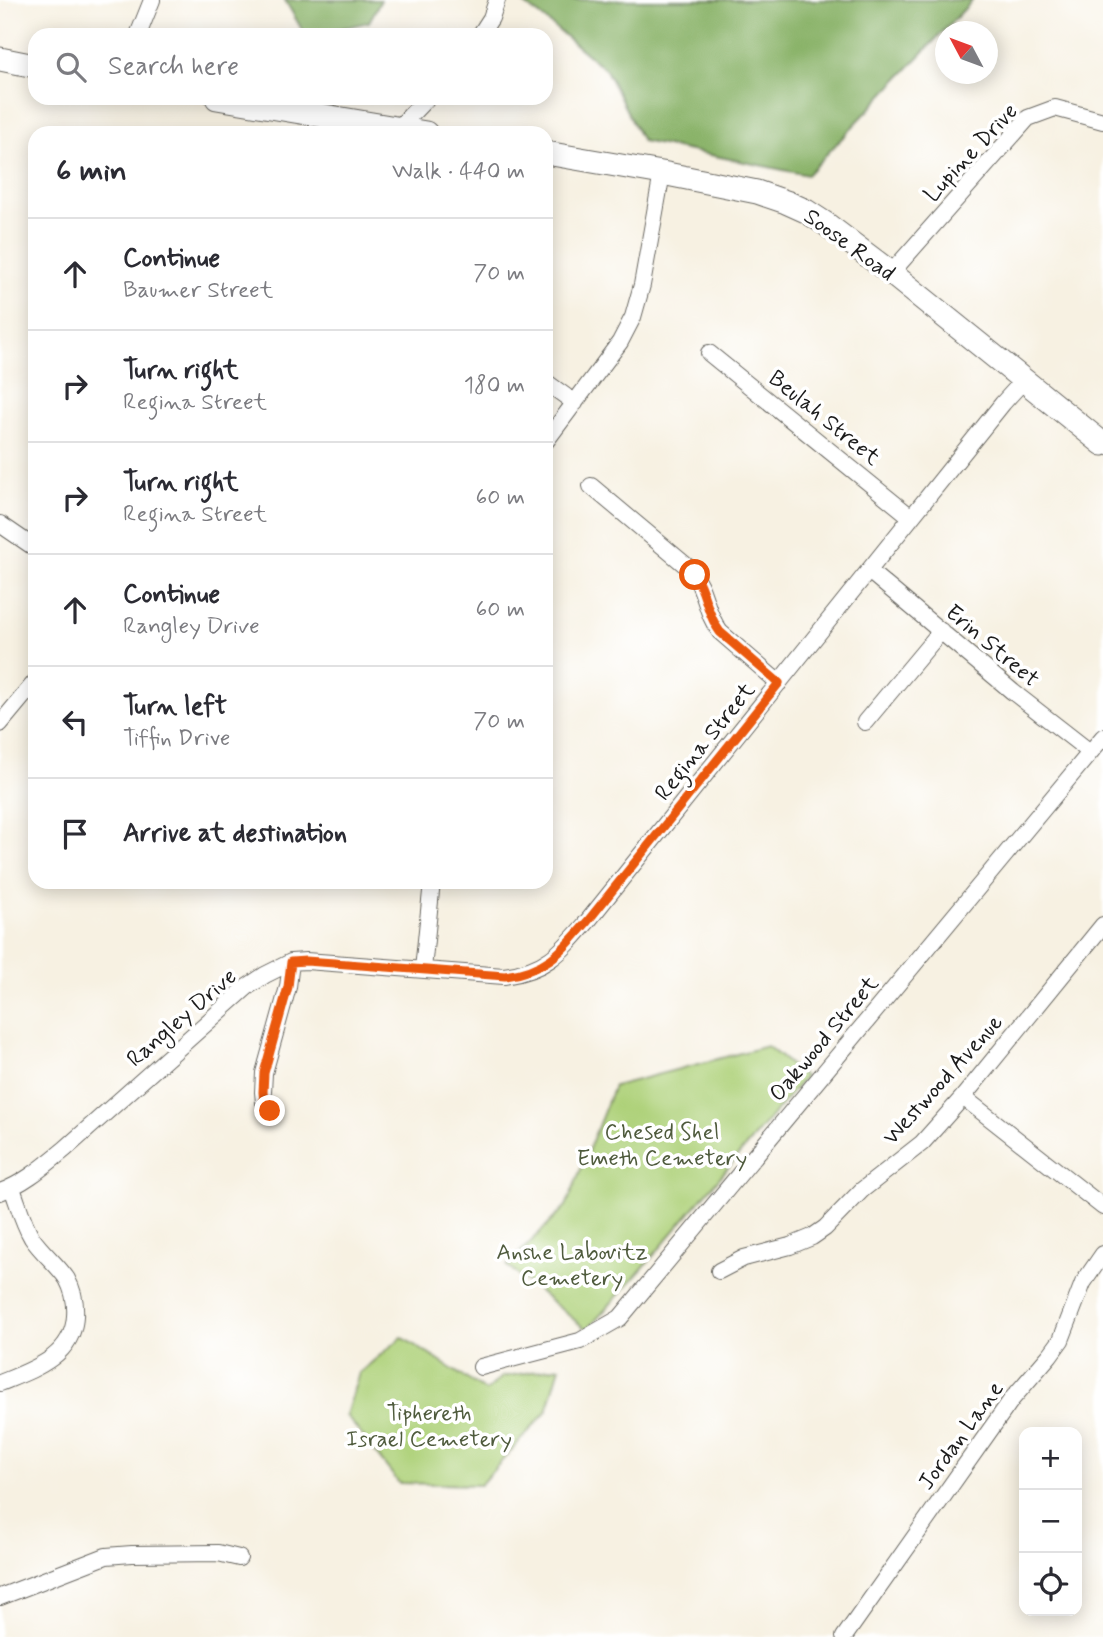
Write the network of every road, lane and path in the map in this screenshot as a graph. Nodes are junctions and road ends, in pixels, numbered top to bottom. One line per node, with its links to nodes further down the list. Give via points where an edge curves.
1 (152, 0): 3 (street)
2 (497, 0): 4 (street)
3 (141, 28)
4 (485, 28)
5 (0, 59): 6 (street)
6 (28, 64)
7 (260, 105): 10 (street)
8 (420, 105): 11 (street)
9 (1103, 121): 14 (street, Lupine Drive, via 1055,108 1028,118)
10 (384, 126)
11 (403, 126)
12 (553, 154): 13 (street, Soose Road)
13 (662, 173): 14 (street, Soose Road, via 786,202 826,224); 18 (street, via 633,317)
14 (891, 273): 16 (street, Soose Road)
15 (709, 353): 22 (street, Beulah Street)
16 (1024, 381): 20 (street, Soose Road); 22 (street, Regina Street)
17 (553, 387): 18 (street)
18 (575, 404): 19 (street)
19 (553, 432)
20 (1103, 444)
21 (591, 486): 27 (street, via 689,568 700,583 712,622)
22 (911, 517): 25 (street, Regina Street)
23 (0, 524): 24 (street)
24 (28, 543)
25 (869, 571): 26 (street, Erin Street); 27 (street, Regina Street)
26 (941, 631): 29 (street); 32 (street, Erin Street)
27 (779, 683): 36 (street, Regina Street, via 553,958 539,967 505,976)
28 (28, 690): 30 (street)
29 (865, 722)
30 (0, 724)
31 (1103, 737): 32 (street, Oakwood Street)
32 (1090, 752): 43 (street, Oakwood Street, via 620,1318 580,1341)
33 (431, 889): 36 (street)
34 (1103, 925): 37 (street, Westwood Avenue)
35 (291, 962): 36 (street, Rangley Drive); 38 (street, via 264,1073 264,1102); 39 (street, Rangley Drive, via 247,987 84,1133 34,1174)
36 (423, 969)
37 (963, 1097): 40 (street); 42 (street, Westwood Avenue, via 922,1143 862,1190 825,1228 801,1242)
38 (270, 1111)
39 (6, 1190): 44 (street, via 33,1239 68,1282 75,1312 71,1335 51,1360)
40 (1103, 1207)
41 (1103, 1254): 47 (street, Jordan Lane, via 1083,1283 1061,1340 1012,1399)
42 (719, 1270)
43 (481, 1367)
44 (0, 1383)
45 (239, 1558): 46 (street, via 218,1553 106,1556)
46 (0, 1597)
47 (845, 1637)

